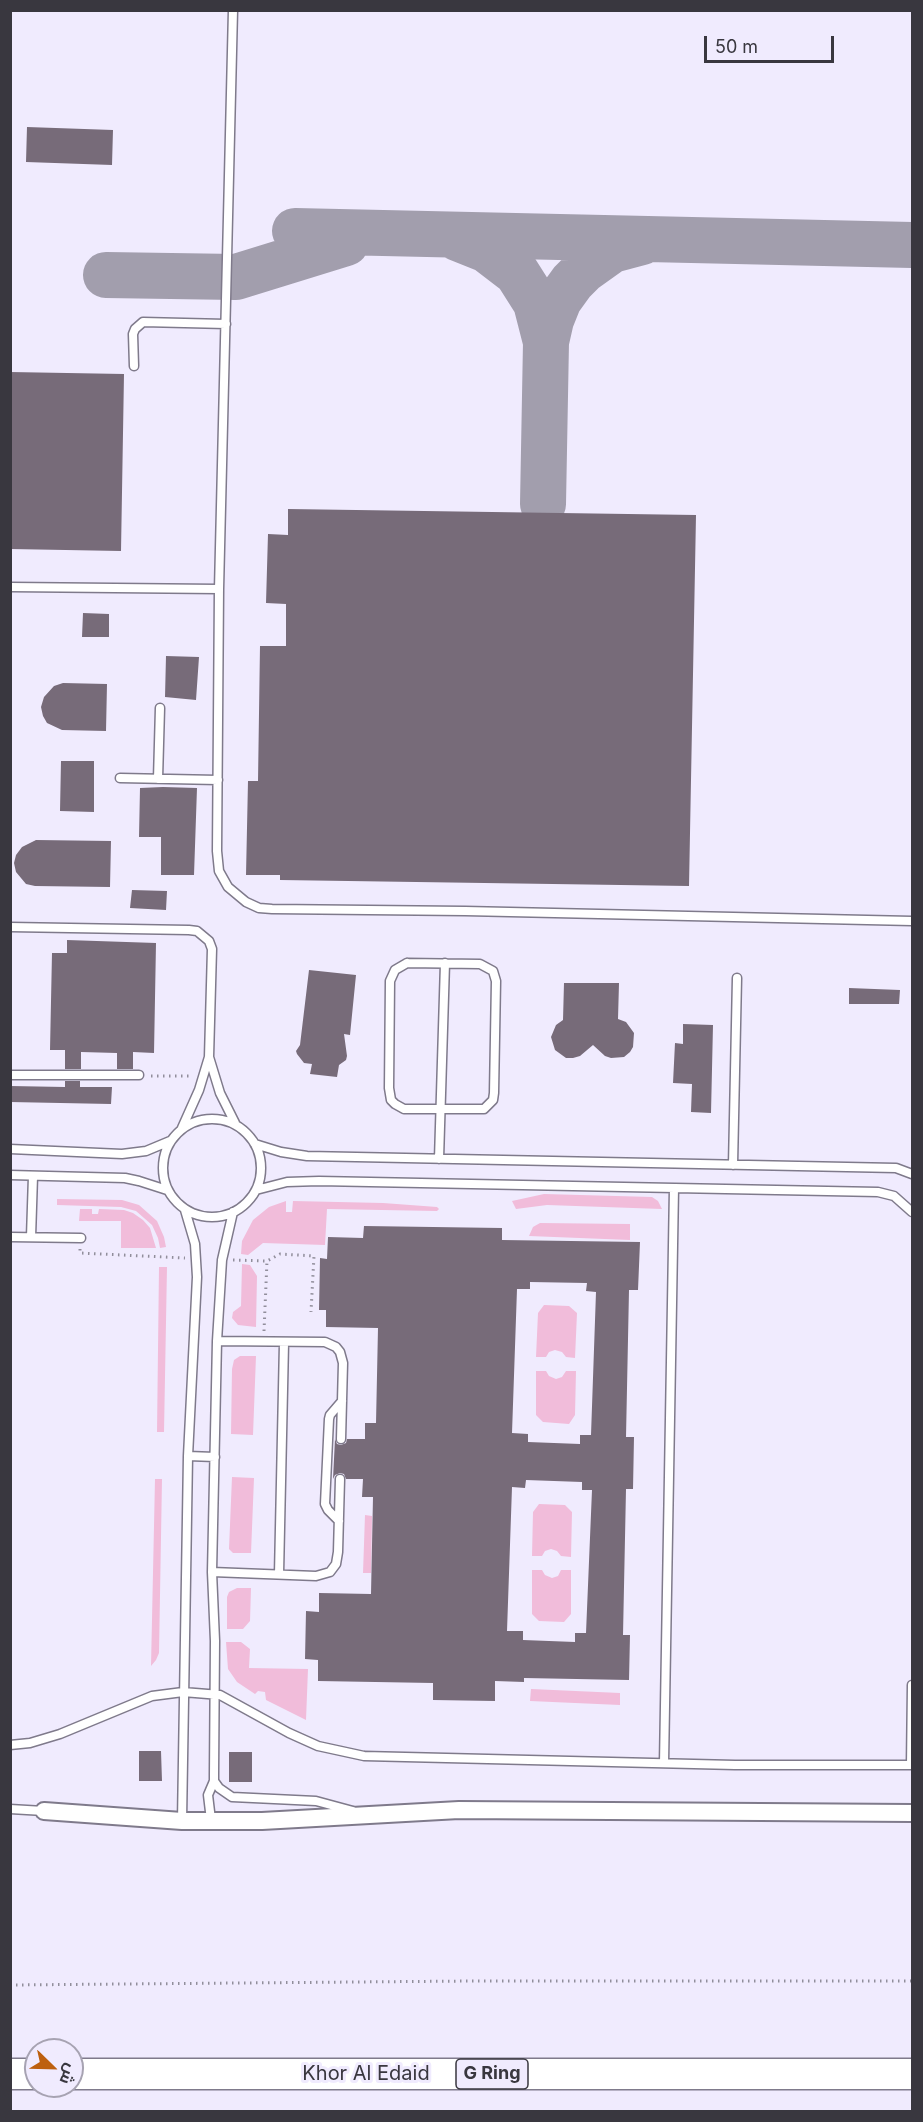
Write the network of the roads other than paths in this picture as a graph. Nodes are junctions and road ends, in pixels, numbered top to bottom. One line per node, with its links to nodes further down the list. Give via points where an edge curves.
1 (233, 10): 2 (lane)
2 (226, 324): 3 (lane, via 143,322 133,334); 5 (lane)
3 (134, 366)
4 (10, 587): 5 (lane)
5 (219, 589): 9 (lane)
6 (160, 708): 8 (lane)
7 (120, 778): 8 (lane)
8 (158, 779): 9 (lane)
9 (218, 780): 10 (lane, via 219,871 237,897 259,908)
10 (912, 921)
11 (10, 927): 14 (lane, via 189,930 204,935 212,949)
12 (445, 963): 17 (lane); 17 (lane, via 485,965 493,971 495,1082 493,1100 484,1109); 17 (lane, via 406,963 395,970 390,981 391,1100 404,1109)
13 (737, 978): 24 (lane)
14 (209, 1057): 18 (lane); 19 (lane)
15 (10, 1075): 16 (lane)
16 (139, 1076)
17 (441, 1109): 23 (lane)
18 (235, 1124): 19 (lane, via 207,1118); 21 (lane)
19 (182, 1128): 20 (lane)
20 (170, 1141): 22 (lane, via 146,1151 122,1154); 29 (lane, via 162,1171)
21 (255, 1144): 23 (lane, via 307,1156); 30 (lane, via 261,1171)
22 (10, 1149)
23 (440, 1158): 24 (lane)
24 (732, 1165): 25 (lane, via 896,1168)
25 (912, 1174)
26 (10, 1175): 27 (lane)
27 (33, 1176): 29 (lane, via 125,1178); 35 (lane)
28 (674, 1188): 30 (lane, via 319,1181 287,1182); 33 (lane, via 878,1192 894,1196); 51 (lane)
29 (167, 1190): 31 (lane)
30 (256, 1190): 32 (lane)
31 (185, 1210): 32 (lane, via 214,1217); 41 (lane, via 195,1244 197,1277)
32 (233, 1212): 37 (lane, via 222,1260)
33 (912, 1212)
34 (10, 1237): 35 (lane)
35 (31, 1237): 36 (lane)
36 (81, 1238)
37 (217, 1341): 38 (lane); 42 (lane)
38 (284, 1343): 39 (lane, via 325,1342 336,1347 342,1358); 46 (lane)
39 (342, 1401): 40 (lane); 44 (lane, via 329,1419 325,1504)
40 (341, 1439)
41 (188, 1456): 42 (lane); 48 (lane)
42 (215, 1457): 45 (lane)
43 (340, 1479): 44 (lane)
44 (339, 1521): 46 (lane, via 337,1558 330,1572 321,1576)
45 (212, 1572): 46 (lane); 49 (lane)
46 (279, 1574)
47 (912, 1685): 52 (lane)
48 (183, 1692): 49 (lane); 50 (lane, via 152,1696 60,1734); 59 (lane)
49 (214, 1693): 51 (lane, via 303,1740 349,1754); 53 (lane)
50 (10, 1745)
51 (664, 1763): 52 (lane)
52 (912, 1765)
53 (214, 1781): 57 (lane, via 232,1797 316,1801); 58 (lane, via 208,1795)
54 (10, 1809): 55 (lane)
55 (44, 1810): 59 (street)
56 (912, 1813): 57 (street, via 459,1810)
57 (362, 1814): 58 (street, via 305,1820)
58 (211, 1820): 59 (street)
59 (182, 1821)
60 (84, 2074): 61 (highway, Khor Al Edaid / G Ring)
61 (912, 2074)

